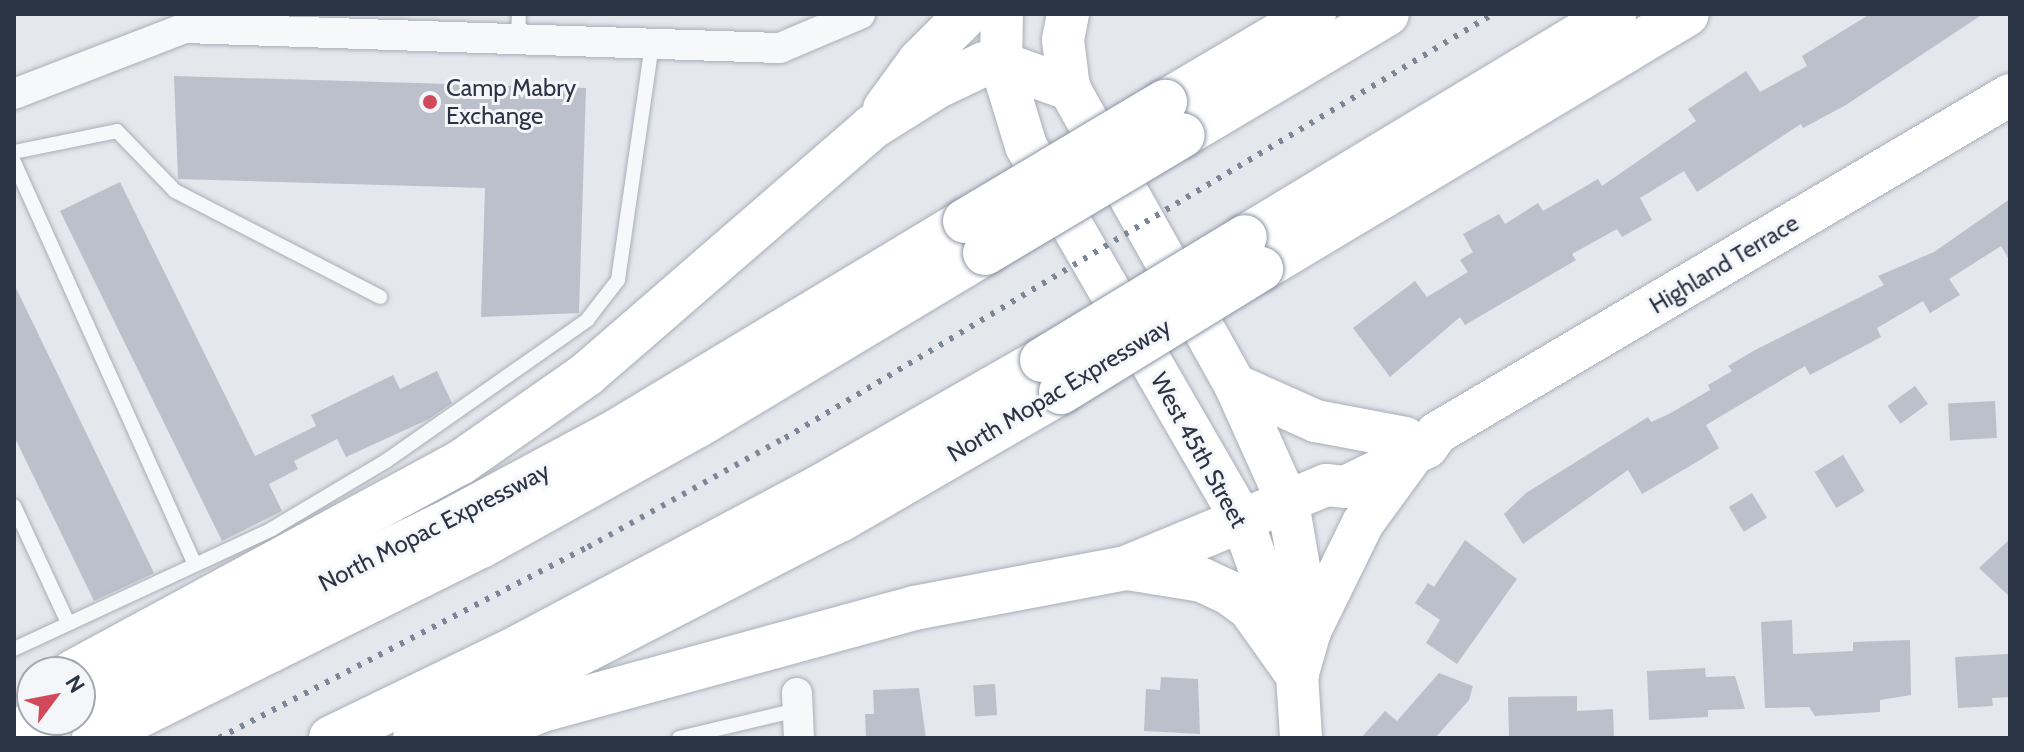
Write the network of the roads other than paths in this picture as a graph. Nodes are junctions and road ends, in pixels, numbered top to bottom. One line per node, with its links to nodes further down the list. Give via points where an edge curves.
1 (860, 14): 11 (street, via 780,48)
2 (967, 14): 17 (highway, via 920,61)
3 (1002, 14): 12 (main road, West 45th Street)
4 (1068, 14): 13 (main road, West 45th Street, via 1063,40)
5 (1314, 14): 16 (highway, North Mopac Expressway)
6 (1387, 14): 16 (highway)
7 (1614, 14): 21 (highway)
8 (1687, 14): 21 (highway, North Mopac Expressway)
9 (363, 24): 10 (street); 14 (street, via 185,28)
10 (518, 26): 11 (street)
11 (652, 43): 29 (lane, via 618,280 587,320 386,461 272,529)
12 (1001, 64): 13 (highway); 17 (highway, via 963,73); 28 (main road, West 45th Street, via 1010,104 1048,188)
13 (1069, 88): 24 (main road, West 45th Street)
14 (14, 94)
15 (2010, 95): 25 (main road, Highland Terrace)
16 (1174, 118): 20 (highway, North Mopac Expressway, bridge)
17 (872, 127): 34 (highway, via 587,374 460,463)
18 (14, 152): 22 (lane, via 117,131 175,191)
19 (14, 162): 29 (lane)
20 (975, 237): 36 (highway, North Mopac Expressway, via 442,525); 38 (highway, via 697,426 481,546)
21 (1253, 253): 23 (highway, North Mopac Expressway, bridge)
22 (380, 297)
23 (1051, 376): 39 (highway); 40 (highway, North Mopac Expressway, via 840,520)
24 (1235, 385): 25 (main road, via 1316,421); 26 (main road, West 45th Street)
25 (1419, 441): 26 (main road, Highland Terrace, via 1336,470 1326,485); 32 (main road, via 1363,523)
26 (1288, 503): 28 (main road, Highland Terrace); 32 (main road, West 45th Street)
27 (14, 506): 31 (lane)
28 (1242, 520): 30 (highway); 35 (main road, West 45th Street)
29 (195, 564): 31 (lane)
30 (1126, 568): 35 (highway, via 1202,580 1228,592 1250,608); 41 (highway, via 899,612 558,706)
31 (68, 623): 33 (lane)
32 (1310, 631): 35 (main road, West 45th Street)
33 (14, 649)
34 (96, 660)
35 (1297, 674): 43 (main road, West 45th Street)
36 (96, 694)
37 (798, 714): 42 (lane)
38 (94, 738)
39 (331, 738)
40 (415, 738)
41 (475, 738)
42 (679, 738)
43 (1301, 738)

